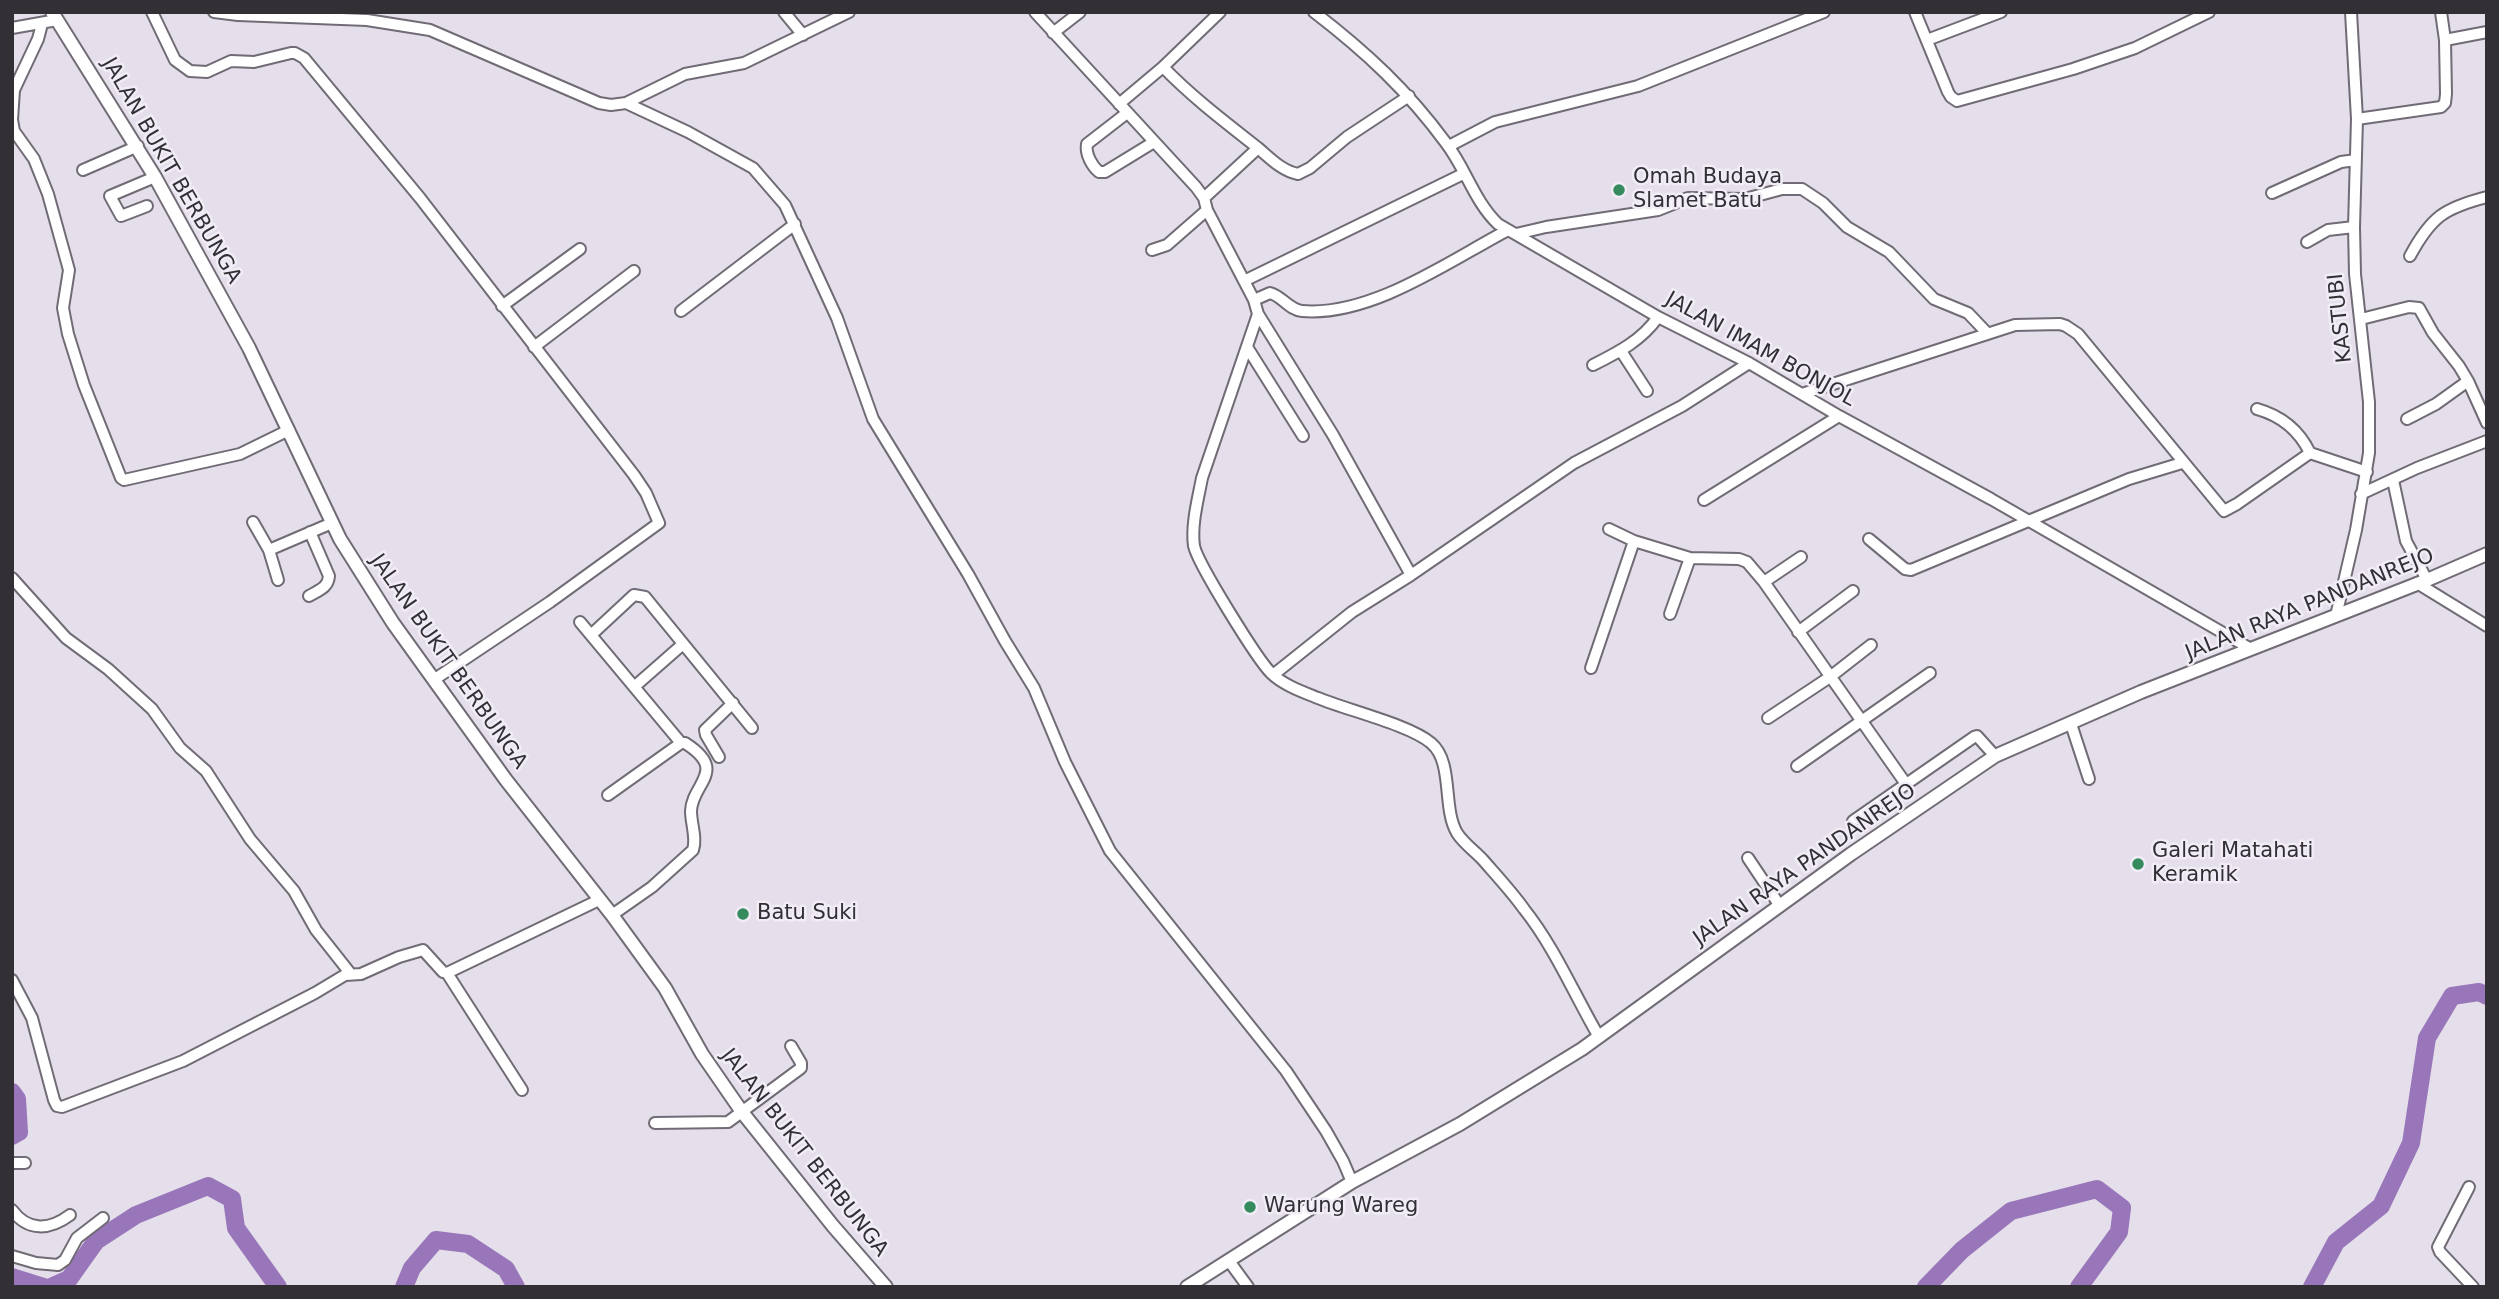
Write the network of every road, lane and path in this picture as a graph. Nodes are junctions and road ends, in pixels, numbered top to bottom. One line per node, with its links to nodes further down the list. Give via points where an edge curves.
1 (152, 12): 55 (street, via 176,60 190,71 207,72 231,61 254,62 291,53 304,58)
2 (214, 12): 28 (street, via 367,20 430,30 599,103)
3 (784, 12): 23 (street)
4 (849, 12): 23 (street)
5 (1035, 12): 22 (street)
6 (1080, 12): 22 (street)
7 (1220, 12): 26 (street)
8 (1314, 12): 27 (street, JALAN IMAM BONJOL)
9 (1824, 12): 17 (street)
10 (1915, 12): 24 (street)
11 (2001, 12): 24 (street)
12 (2178, 12): 19 (street)
13 (2209, 12): 19 (street)
14 (2351, 12): 31 (street, KASTUBI)
15 (2441, 12): 25 (street)
16 (54, 16): 18 (street); 33 (main road, JALAN BUKIT BERBUNGA)
17 (1807, 16): 34 (street, via 1638,86 1494,122)
18 (42, 24): 20 (street); 73 (street, via 14,90 12,120 48,194 69,270 63,308 68,334 121,478 240,454)
19 (2182, 24): 24 (street, via 2135,48 1957,101 1948,92)
20 (12, 28)
21 (2487, 32): 25 (street)
22 (1053, 33): 29 (street)
23 (803, 35): 28 (street, via 744,63 685,74)
24 (1927, 40)
25 (2445, 40): 31 (street, via 2446,94 2441,107)
26 (1163, 67): 29 (street); 35 (street, via 1191,96)
27 (1409, 96): 34 (street, JALAN IMAM BONJOL); 35 (street, via 1305,172 1291,173)
28 (626, 103): 45 (street, via 753,168)
29 (1118, 103): 30 (street)
30 (1127, 113): 32 (street); 32 (street, via 1087,144 1095,168 1105,172)
31 (2357, 119): 36 (street, KASTUBI)
32 (1154, 142): 42 (street)
33 (138, 146): 37 (street); 39 (main road, JALAN BUKIT BERBUNGA)
34 (1449, 146): 38 (street, JALAN IMAM BONJOL)
35 (1258, 148): 42 (street)
36 (2356, 160): 40 (street, via 2341,162); 46 (street, KASTUBI)
37 (83, 170)
38 (1463, 174): 47 (street, JALAN IMAM BONJOL, via 1490,217); 53 (street)
39 (156, 177): 43 (street, via 110,196 121,216); 73 (main road, JALAN BUKIT BERBUNGA)
40 (2272, 193)
41 (2487, 197): 51 (street, via 2437,218 2427,226)
42 (1203, 198): 44 (street)
43 (147, 206)
44 (1207, 210): 50 (street, via 1167,245); 53 (street)
45 (795, 224): 56 (street); 142 (street, via 837,318 873,419 1034,688 1110,851 1286,1071 1326,1131)
46 (2354, 227): 48 (street, via 2329,230); 59 (street, KASTUBI)
47 (1512, 232): 54 (street, via 1424,278 1361,304 1300,311 1270,293); 58 (street, JALAN IMAM BONJOL); 60 (street, via 1658,210 1688,198 1745,199 1802,189 1847,227 1889,253 1934,299 1968,313)
48 (2306, 242)
49 (580, 249): 55 (street)
50 (1152, 250)
51 (2410, 256)
52 (634, 271): 61 (street)
53 (1244, 281): 54 (street)
54 (1254, 300): 57 (street)
55 (502, 306): 61 (street)
56 (681, 311)
57 (1258, 314): 62 (street); 93 (street, via 1333,435)
58 (1658, 317): 63 (street); 64 (street, JALAN IMAM BONJOL)
59 (2361, 319): 66 (street, via 2419,308); 78 (street, KASTUBI, via 2369,401)
60 (1988, 334): 68 (street); 77 (street, via 2024,324 2060,324 2072,329)
61 (534, 347): 113 (street, via 640,483 659,523)
62 (1247, 348): 74 (street); 111 (street, via 1202,478 1193,536 1202,565)
63 (1621, 351): 65 (street); 67 (street)
64 (1749, 363): 68 (street, JALAN IMAM BONJOL); 93 (street, via 1682,406 1574,463)
65 (1593, 365)
66 (2468, 381): 71 (street); 72 (street)
67 (1647, 391)
68 (1802, 394): 70 (street, JALAN IMAM BONJOL)
69 (2257, 410): 76 (street, via 2288,424)
70 (1839, 416): 81 (street); 82 (street, JALAN IMAM BONJOL)
71 (2407, 419)
72 (2487, 423)
73 (289, 430): 84 (main road, JALAN BUKIT BERBUNGA)
74 (1303, 436)
75 (2487, 440): 79 (street)
76 (2310, 453): 77 (street, via 2224,510); 78 (street)
77 (2182, 463): 82 (street)
78 (2367, 472): 80 (street, KASTUBI)
79 (2393, 480): 80 (street); 97 (street, via 2406,541)
80 (2361, 495): 101 (street, KASTUBI)
81 (1704, 500)
82 (2028, 520): 87 (street, via 1911,570); 108 (street, JALAN IMAM BONJOL)
83 (253, 522): 89 (street)
84 (332, 523): 86 (street); 113 (main road, JALAN BUKIT BERBUNGA, via 393,624)
85 (1609, 529): 88 (street)
86 (310, 532): 89 (street); 99 (street, via 329,576 324,587)
87 (1868, 539)
88 (1633, 541): 92 (street); 109 (street)
89 (269, 550): 95 (street)
90 (2487, 554): 97 (main road, JALAN RAYA PANDANREJO)
91 (1801, 557): 96 (street)
92 (1690, 558): 96 (street, via 1743,559); 100 (street)
93 (1411, 575): 111 (street, via 1352,612)
94 (12, 578): 132 (street, via 66,638 152,709 180,748 206,771)
95 (278, 580)
96 (1764, 582): 104 (street)
97 (2422, 582): 101 (main road, JALAN RAYA PANDANREJO); 103 (street)
98 (1853, 591): 104 (street)
99 (309, 596)
100 (1670, 614)
101 (2336, 616): 108 (main road, JALAN RAYA PANDANREJO)
102 (580, 622): 105 (street)
103 (2487, 626)
104 (1798, 632): 112 (street)
105 (591, 635): 106 (street, via 634,595 640,595); 114 (street)
106 (683, 644): 114 (street); 115 (street)
107 (1871, 645): 112 (street)
108 (2251, 649): 118 (main road, JALAN RAYA PANDANREJO)
109 (1591, 667)
110 (1930, 673): 117 (street)
111 (1273, 675): 135 (street, via 1437,749 1456,831 1546,938)
112 (1830, 677): 116 (street); 117 (street)
113 (435, 679): 129 (main road, JALAN BUKIT BERBUNGA)
114 (634, 687): 120 (street)
115 (733, 703): 119 (street); 122 (street, via 705,730)
116 (1768, 718)
117 (1861, 722): 123 (street); 125 (street)
118 (2071, 724): 121 (main road, JALAN RAYA PANDANREJO); 124 (street)
119 (752, 728)
120 (681, 743): 126 (street); 131 (street, via 697,753 707,772 691,808 693,850)
121 (1995, 756): 125 (street, via 1977,736); 130 (main road, JALAN RAYA PANDANREJO)
122 (719, 757)
123 (1797, 766)
124 (2089, 779)
125 (1906, 784): 127 (street)
126 (608, 795)
127 (1853, 821)
128 (1748, 858): 130 (street)
129 (599, 900): 131 (main road, JALAN BUKIT BERBUNGA); 133 (street)
130 (1780, 906): 135 (main road, JALAN RAYA PANDANREJO)
131 (612, 915): 138 (main road, JALAN BUKIT BERBUNGA, via 665,988)
132 (349, 973): 133 (street, via 361,974 419,950); 134 (street, via 183,1061 62,1107 54,1100 32,1018)
133 (447, 973): 137 (street)
134 (12, 980)
135 (1599, 1037): 142 (main road, JALAN RAYA PANDANREJO, via 1460,1124)
136 (791, 1046): 138 (street, via 801,1068)
137 (522, 1090)
138 (742, 1112): 139 (street, via 724,1123); 149 (main road, JALAN BUKIT BERBUNGA)
139 (655, 1123)
140 (12, 1163): 141 (street)
141 (25, 1163)
142 (1352, 1182): 148 (main road, JALAN RAYA PANDANREJO)
143 (2469, 1187): 152 (street, via 2438,1247)
144 (12, 1210): 145 (street, via 22,1222 46,1227)
145 (70, 1215)
146 (103, 1218): 147 (street, via 77,1238 61,1264)
147 (12, 1256)
148 (1229, 1261): 150 (main road, JALAN RAYA PANDANREJO); 151 (street)
149 (886, 1287)
150 (1187, 1287)
151 (1248, 1287)
152 (2473, 1287)

